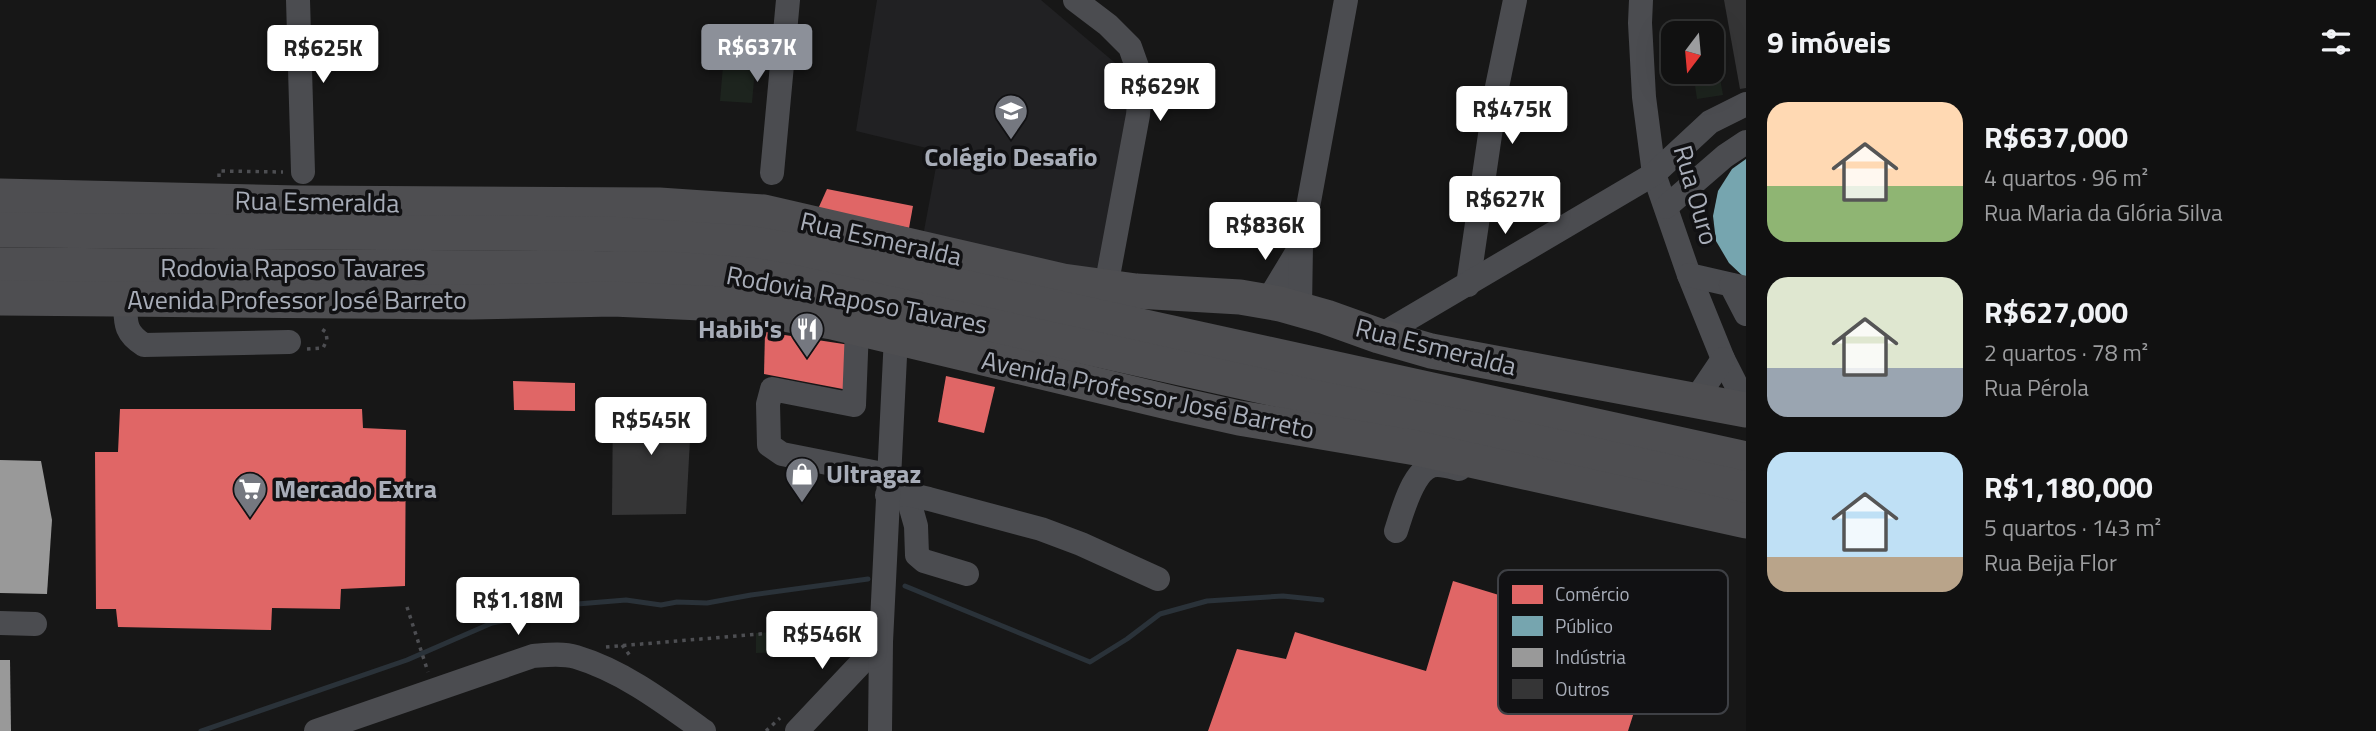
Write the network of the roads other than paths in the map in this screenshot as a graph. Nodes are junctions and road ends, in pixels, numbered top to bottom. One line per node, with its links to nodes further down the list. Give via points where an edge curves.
1 (279, 0): 2 (street)
2 (298, 0): 10 (street)
3 (788, 0): 11 (street)
4 (1075, 0): 20 (street, via 1129,47 1141,78 1139,115)
5 (1515, 0): 18 (street)
6 (1641, 0): 12 (street, Rua Ouro, via 1644,97)
7 (1343, 2): 23 (street, via 1301,245)
8 (1746, 104): 12 (street, via 1710,122)
9 (1746, 142): 14 (street)
10 (303, 172)
11 (772, 173)
12 (1654, 174): 14 (street, Rua Ouro); 18 (street)
13 (0, 196): 20 (highway, Rua Esmeralda, via 659,205 764,212 1063,281)
14 (1665, 207): 17 (street, Rua Ouro)
15 (0, 230): 33 (highway, Rodovia Raposo Tavares, via 608,234 748,243 813,254)
16 (0, 265): 33 (highway, Rodovia Raposo Tavares, via 668,269 751,275 1298,394)
17 (1689, 275): 19 (street); 29 (street, Rua Ouro)
18 (1468, 285): 27 (street)
19 (1739, 286): 24 (street)
20 (1107, 287): 23 (highway, Rua Esmeralda, via 1240,297)
21 (0, 298): 22 (highway, Avenida Professor José Barreto)
22 (125, 300): 25 (highway, Avenida Professor José Barreto, via 662,301 723,304); 28 (street, via 126,328 144,345)
23 (1284, 306): 27 (highway, Rua Esmeralda)
24 (1746, 314)
25 (857, 328): 26 (highway, Avenida Professor José Barreto); 37 (street, via 855,405 772,389 769,445 782,454)
26 (895, 336): 33 (highway, via 984,341 1494,441); 37 (street); 39 (highway, Avenida Professor José Barreto, via 1226,415 1416,448)
27 (1379, 336): 30 (highway, Rua Esmeralda, via 1431,351)
28 (296, 346)
29 (1723, 359): 30 (street); 31 (street, Rua Ouro)
30 (1694, 402): 32 (highway, Rua Esmeralda)
31 (1746, 404)
32 (1746, 410)
33 (1532, 427): 35 (highway); 38 (highway)
34 (1411, 452): 41 (street)
35 (1746, 459)
36 (1465, 470): 40 (street, via 1438,465 1427,468 1417,478)
37 (894, 488): 42 (street); 43 (street, via 916,526); 45 (street, via 1041,529)
38 (1746, 489)
39 (1746, 521)
40 (1396, 531)
41 (1746, 533)
42 (885, 552): 43 (street); 48 (street)
43 (916, 555): 44 (street)
44 (967, 574)
45 (1158, 579)
46 (0, 623): 47 (street)
47 (35, 624)
48 (870, 641): 49 (street); 52 (street)
49 (791, 722)
50 (316, 731): 51 (street, via 533,656 556,654 576,657 626,680)
51 (704, 731)
52 (880, 731)

